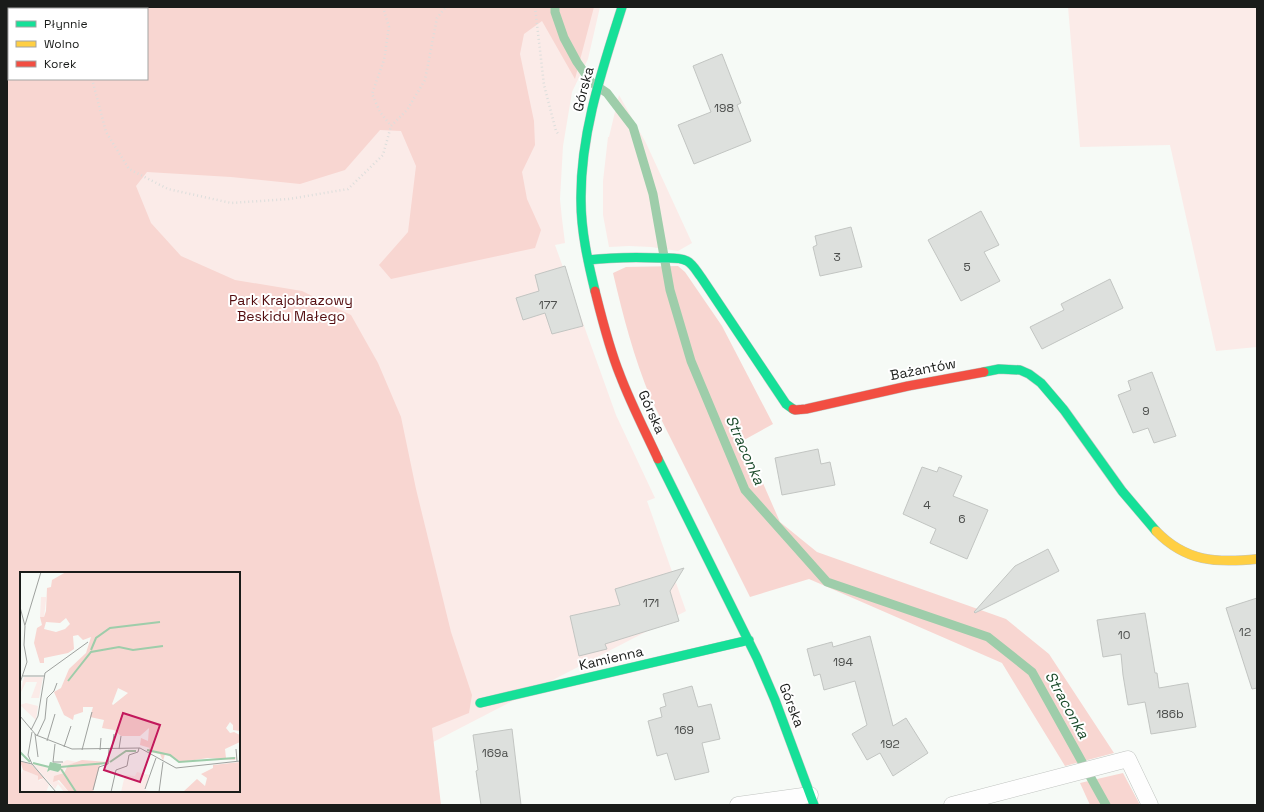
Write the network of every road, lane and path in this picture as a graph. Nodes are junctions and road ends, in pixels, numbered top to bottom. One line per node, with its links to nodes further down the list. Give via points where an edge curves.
1 (383, 7): 6 (path, via 388,27 384,60 372,94 380,112)
2 (446, 7): 6 (path, via 437,18 425,80 407,110)
3 (535, 7): 7 (path, via 544,85 556,131)
4 (622, 7): 8 (street, Górska, via 585,138 580,191)
5 (92, 80): 6 (path, via 106,132 129,169 168,189 231,203 290,199 348,189 383,155)
6 (391, 126)
7 (562, 139)
8 (588, 260): 9 (street, Bażantów, via 605,257 648,257 687,261 694,267 786,404 795,410 998,369 1023,372 1039,382 1056,399 1119,487 1159,534 1172,545 1197,557); 10 (street, Górska, via 608,338 635,410)
9 (1257, 559)
10 (749, 640): 11 (street, Kamienna); 12 (street, Górska, via 768,682)
11 (480, 703)
12 (812, 800): 13 (lane)
13 (738, 805)
14 (952, 805): 15 (lane, via 1128,759)
15 (1150, 805)

